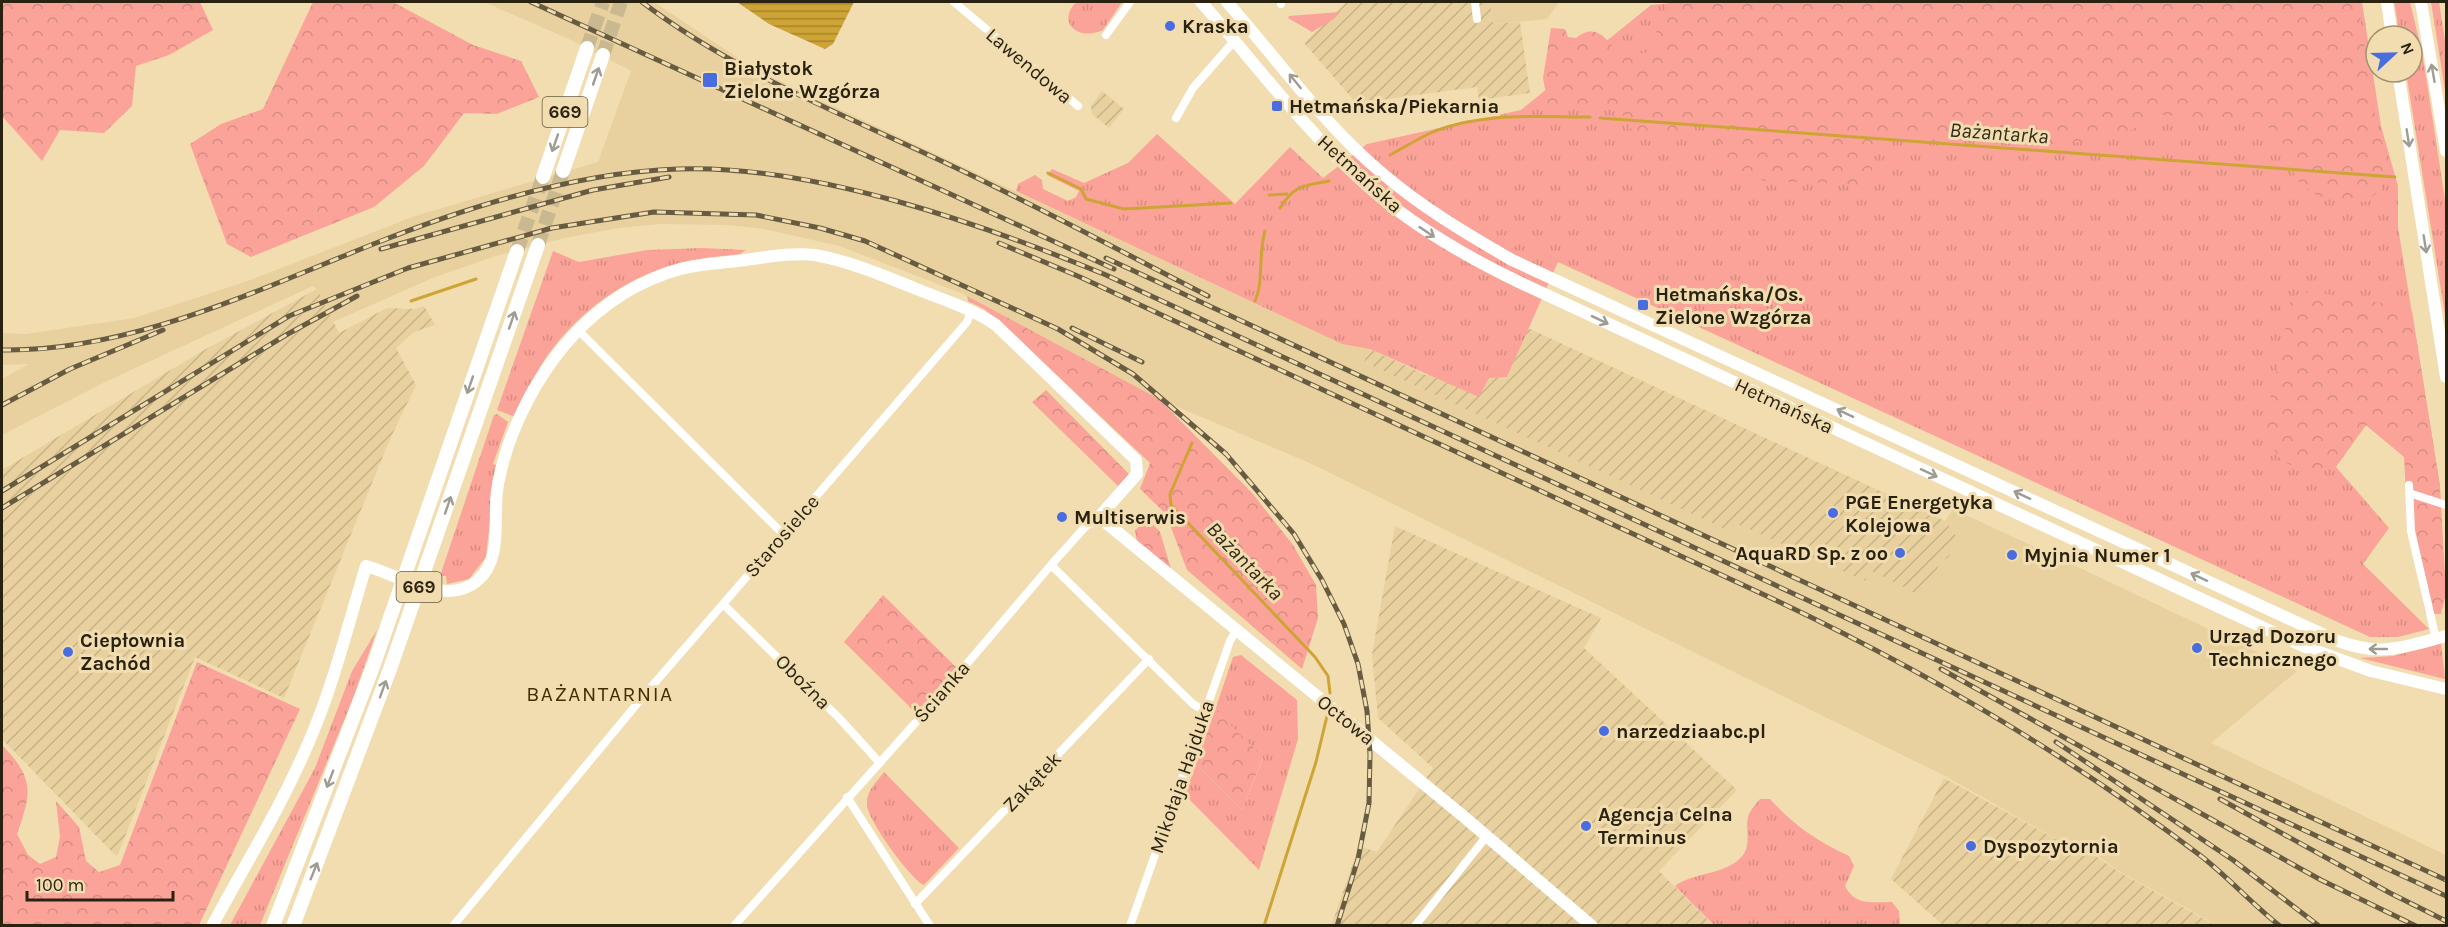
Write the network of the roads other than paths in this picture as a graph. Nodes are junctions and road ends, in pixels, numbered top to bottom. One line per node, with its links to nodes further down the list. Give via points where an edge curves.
1 (954, 2): 15 (street, Lawendowa)
2 (1130, 2): 10 (street)
3 (1201, 2): 11 (main road, Hetmańska)
4 (1227, 2): 17 (main road, Hetmańska, one-way to 4)
5 (1475, 2): 8 (street)
6 (2387, 2): 9 (main road)
7 (2421, 2): 19 (main road, one-way to 7)
8 (1477, 19)
9 (2390, 24)
10 (1106, 34)
11 (1235, 40): 16 (street, via 1193,88); 18 (main road, Hetmańska)
12 (587, 48): 21 (main road, 669, one-way to 21)
13 (603, 56): 20 (main road, 669, one-way to 13)
14 (2400, 84): 26 (main road, one-way to 26)
15 (1078, 106)
16 (1176, 118)
17 (1334, 125): 18 (main road); 27 (main road, Hetmańska, one-way to 17, via 1512,260 1436,216 1382,173)
18 (1320, 138): 28 (main road, Hetmańska, one-way to 28, via 1359,179 1435,237 1523,284)
19 (2446, 151)
20 (563, 171)
21 (543, 177)
22 (538, 245): 47 (main road, 669, one-way to 22, via 390,669)
23 (517, 251): 46 (main road, 669, one-way to 46, via 370,674)
24 (971, 311): 25 (main road, via 835,260 780,255 710,264 656,278 616,297); 30 (main road, Ścianka, via 996,325 1132,454 1137,474); 31 (street, Starosielce, via 960,330)
25 (578, 329): 31 (street); 45 (main road, via 545,372 509,443 497,492 495,548 490,566 470,587 448,592 366,566 309,742)
26 (2446, 376)
27 (1913, 444): 28 (main road); 36 (main road, Hetmańska, one-way to 27)
28 (1905, 462): 37 (main road, Hetmańska, one-way to 37)
29 (2446, 505): 35 (street, via 2409,489 2411,531)
30 (1099, 518): 32 (street, Ścianka, via 1085,527); 34 (main road, Octowa)
31 (783, 534): 33 (street, Starosielce)
32 (1051, 565): 38 (street); 41 (street, Ścianka)
33 (723, 604): 41 (street, Oboźna, via 840,718); 48 (street, Starosielce)
34 (1236, 630): 40 (street, Mikołaja Hajduka); 43 (main road, Octowa)
35 (2441, 637): 36 (main road, Hetmańska, one-way to 36, via 2361,650)
36 (2335, 640): 37 (main road, via 2316,639)
37 (2303, 646): 39 (main road, Hetmańska, via 2371,672)
38 (1149, 659): 40 (street, via 1193,704); 44 (street, Zakątek)
39 (2446, 689)
40 (1205, 711): 51 (street, Mikołaja Hajduka)
41 (880, 763): 42 (street, Ścianka)
42 (847, 797): 44 (street); 49 (street, Ścianka)
43 (1486, 837): 52 (street); 53 (main road, Octowa)
44 (915, 904): 50 (street)
45 (212, 926)
46 (272, 926)
47 (293, 926)
48 (453, 926)
49 (734, 926)
50 (930, 926)
51 (1130, 926)
52 (1415, 926)
53 (1592, 926)

